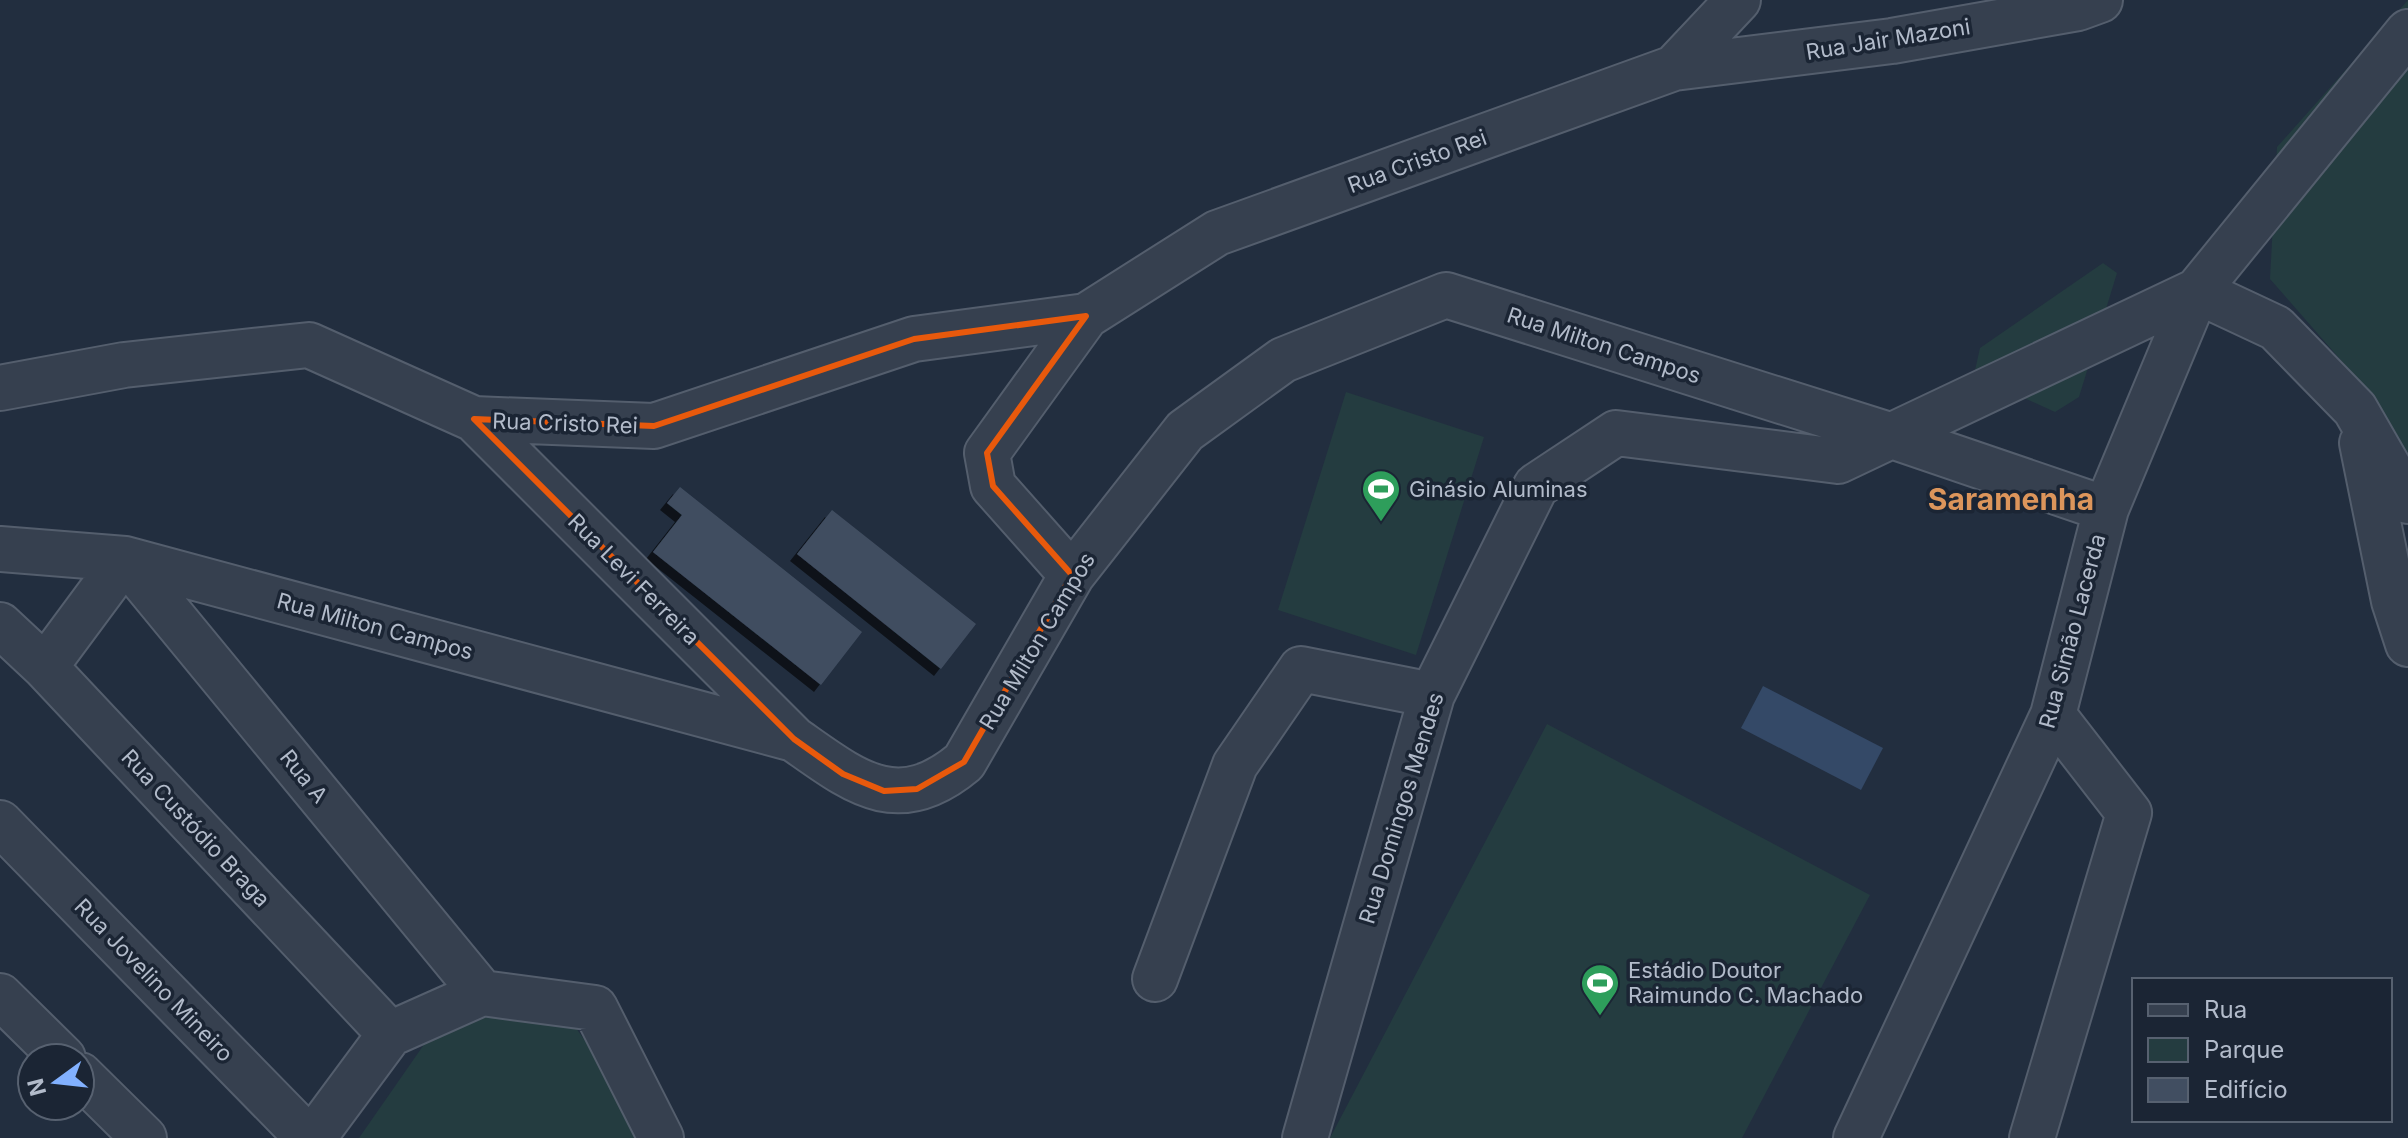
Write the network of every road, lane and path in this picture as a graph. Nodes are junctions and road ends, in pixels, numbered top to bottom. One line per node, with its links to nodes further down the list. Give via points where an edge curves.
1 (1738, 0): 4 (street, Rua Cristo Rei)
2 (2100, 0): 4 (street, Rua Jair Mazoni, via 1892,41)
3 (2408, 32): 5 (street, Rua Simão Lacerda)
4 (1674, 68): 6 (street, Rua Cristo Rei, via 1217,233)
5 (2197, 291): 8 (street, via 2276,328); 10 (street, Rua Domingos Mendes); 12 (street, Rua Simão Lacerda)
6 (1086, 316): 9 (street, Rua Cristo Rei, via 914,339 654,426); 15 (street, Rua Cristo Rei, via 987,453 993,486)
7 (0, 388): 9 (street, Rua Cristo Rei, via 124,365 309,345)
8 (2355, 409): 11 (street); 17 (street, via 2394,601)
9 (474, 419): 21 (street, Rua Levi Ferreira)
10 (1889, 435): 12 (street, Rua Milton Campos); 15 (street, Rua Milton Campos, via 1446,295 1283,360 1185,431); 19 (street, Rua Domingos Mendes, via 1838,461 1616,433 1536,486)
11 (2408, 501)
12 (2106, 509): 20 (street, Rua Simão Lacerda)
13 (0, 549): 14 (street, Rua Milton Campos)
14 (125, 559): 18 (street); 21 (street, Rua Milton Campos); 24 (street, Rua A)
15 (1072, 575): 21 (street, Rua Milton Campos, via 964,762 944,779 917,789 884,791 843,774)
16 (0, 625): 18 (street, Rua Custódio Braga)
17 (2408, 644)
18 (45, 667): 26 (street, Rua Custódio Braga)
19 (1432, 695): 23 (street, via 1301,669 1235,765); 32 (street, Rua Domingos Mendes)
20 (2053, 715): 33 (street, Rua Simão Lacerda); 34 (street, via 2129,813)
21 (794, 739)
22 (0, 823): 30 (street, Rua Jovelino Mineiro)
23 (1155, 979)
24 (482, 993): 26 (street); 31 (street, via 595,1008)
25 (3, 1005): 27 (street)
26 (390, 1034): 30 (street)
27 (45, 1042)
28 (96, 1091): 29 (street)
29 (144, 1138)
30 (311, 1138)
31 (661, 1138)
32 (1305, 1138)
33 (1856, 1138)
34 (2032, 1138)

